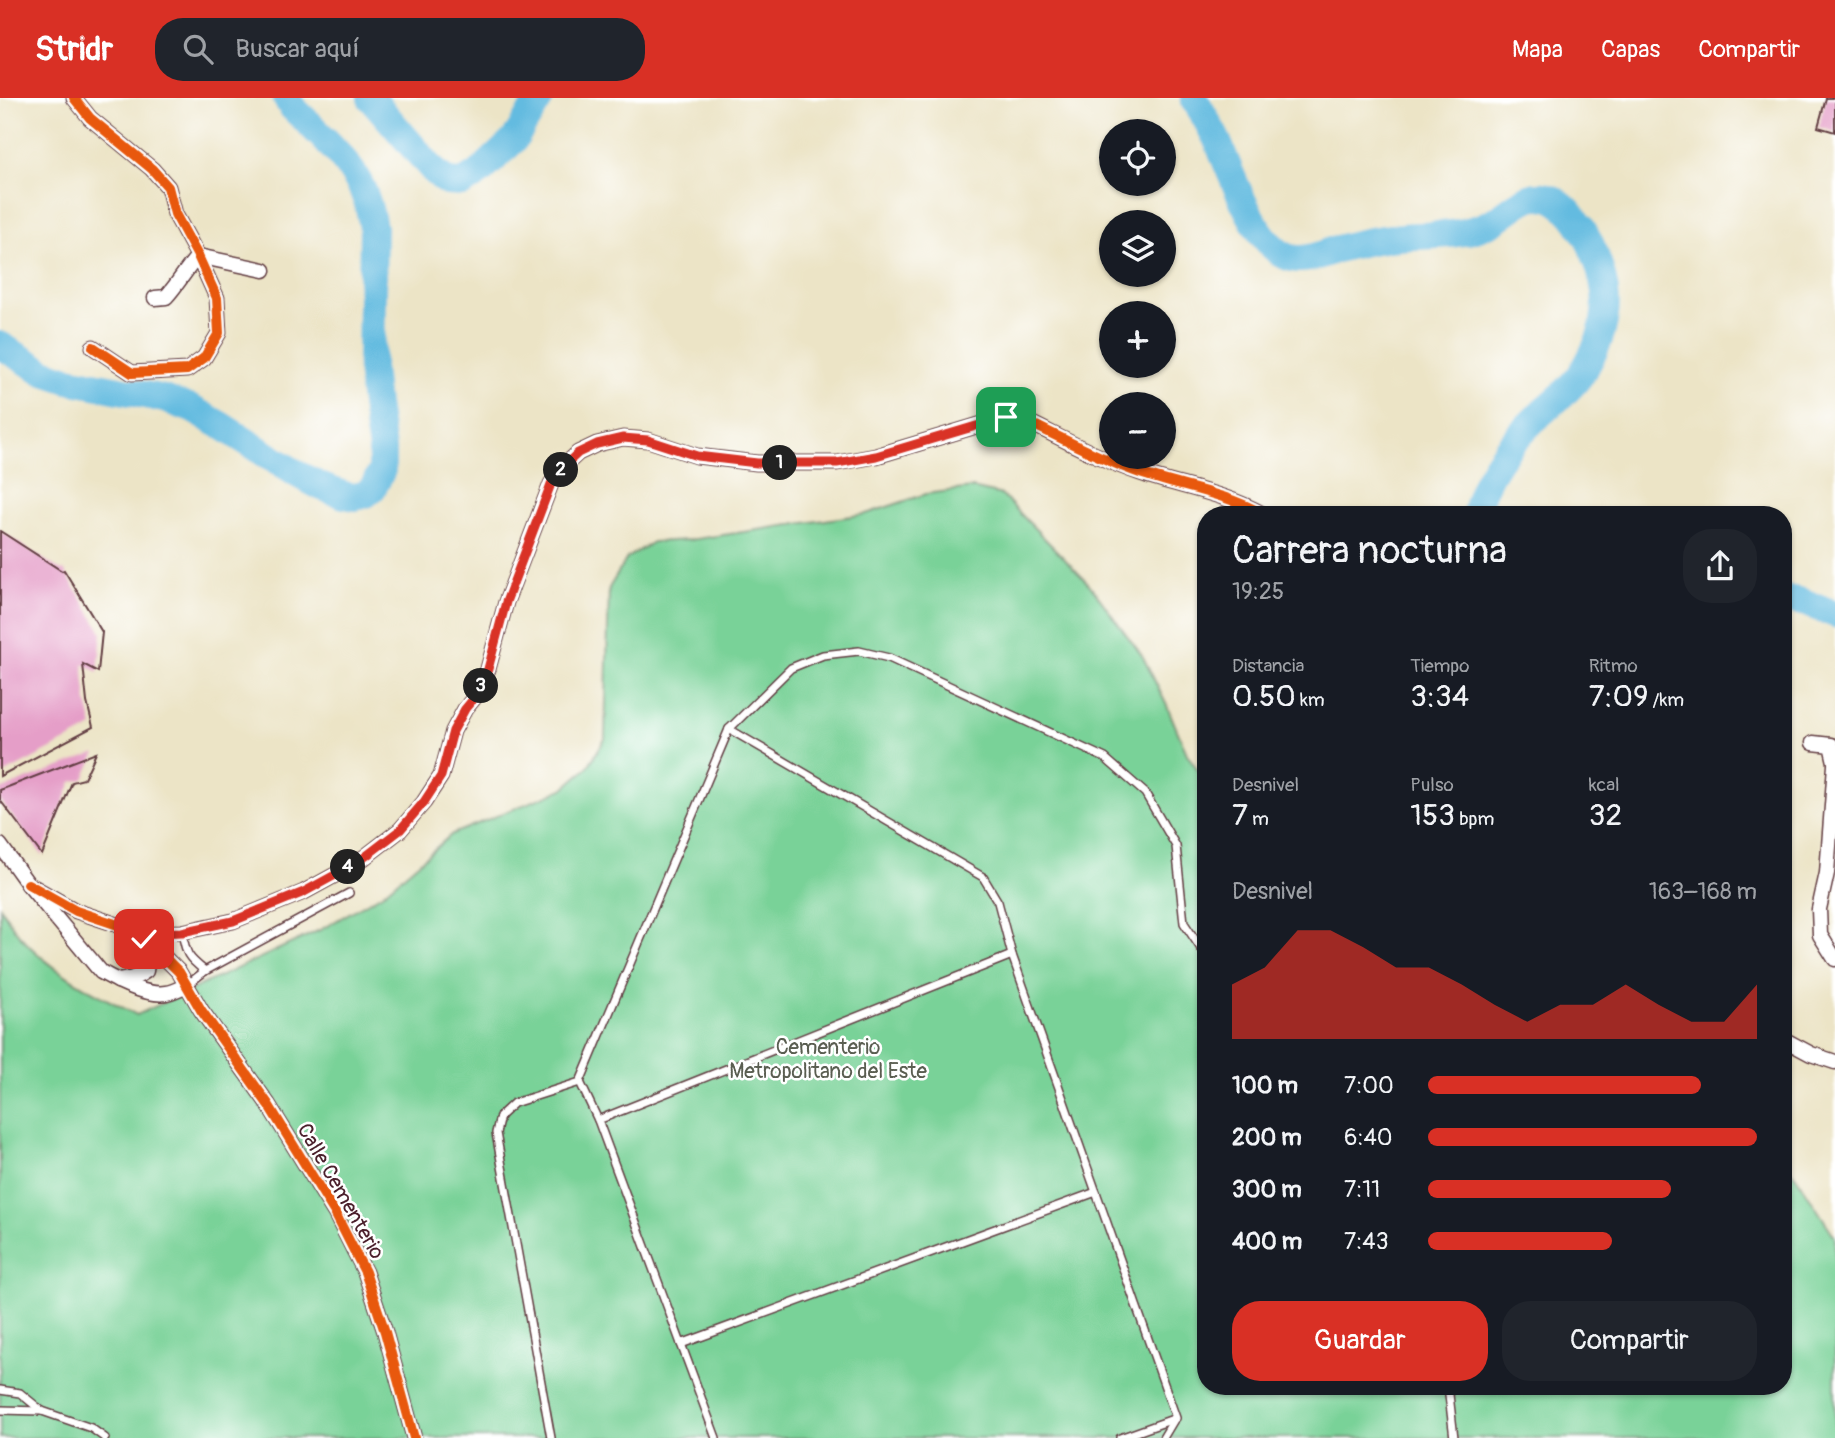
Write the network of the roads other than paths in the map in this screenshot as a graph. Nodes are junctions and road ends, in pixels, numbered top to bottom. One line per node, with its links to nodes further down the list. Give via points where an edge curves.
1 (74, 98): 2 (street, via 90,118 168,187 175,214)
2 (198, 256): 3 (street); 4 (street, via 166,297); 5 (street, via 218,310 219,333 204,358 187,370 132,373)
3 (264, 270)
4 (155, 298)
5 (93, 347)
6 (1245, 506): 13 (street, via 1128,468 1022,419 1006,417 837,463 757,463 697,456 648,440 623,438 597,444 578,453 551,484 506,602 479,692 453,731 441,776 424,802 400,830 357,863 304,892 233,921)
7 (729, 729): 15 (lane, via 791,668 823,655 859,651 889,658 1105,758 1145,793 1176,846 1184,923); 16 (lane, via 983,877 998,902); 23 (lane)
8 (1813, 743): 9 (street, via 1831,745)
9 (1835, 763): 17 (street, via 1827,873 1819,909 1820,935)
10 (0, 845): 11 (street)
11 (28, 884): 14 (street); 19 (street, via 101,972)
12 (349, 893): 18 (lane)
13 (182, 932): 14 (street); 18 (lane, via 186,952)
14 (138, 937): 19 (street, via 148,956 146,971); 20 (street, Calle Cementerio, via 164,957)
15 (1197, 942)
16 (1012, 955): 24 (lane); 25 (lane)
17 (1835, 959)
18 (205, 971): 20 (lane)
19 (117, 981): 20 (street, via 155,994)
20 (187, 985): 33 (street, Calle Cementerio, via 275,1115 365,1272)
21 (1792, 1044): 22 (street)
22 (1835, 1062)
23 (580, 1082): 24 (lane); 34 (lane, via 514,1103 500,1116 496,1133)
24 (598, 1120): 26 (lane)
25 (1096, 1192): 26 (lane); 31 (lane)
26 (681, 1344): 35 (lane)
27 (0, 1390): 30 (lane, via 20,1393)
28 (1449, 1395): 38 (lane)
29 (0, 1410): 30 (lane)
30 (42, 1411): 32 (lane, via 91,1428)
31 (1176, 1418): 36 (lane); 37 (lane)
32 (105, 1438)
33 (414, 1438)
34 (551, 1438)
35 (716, 1438)
36 (1120, 1438)
37 (1163, 1438)
38 (1454, 1438)

